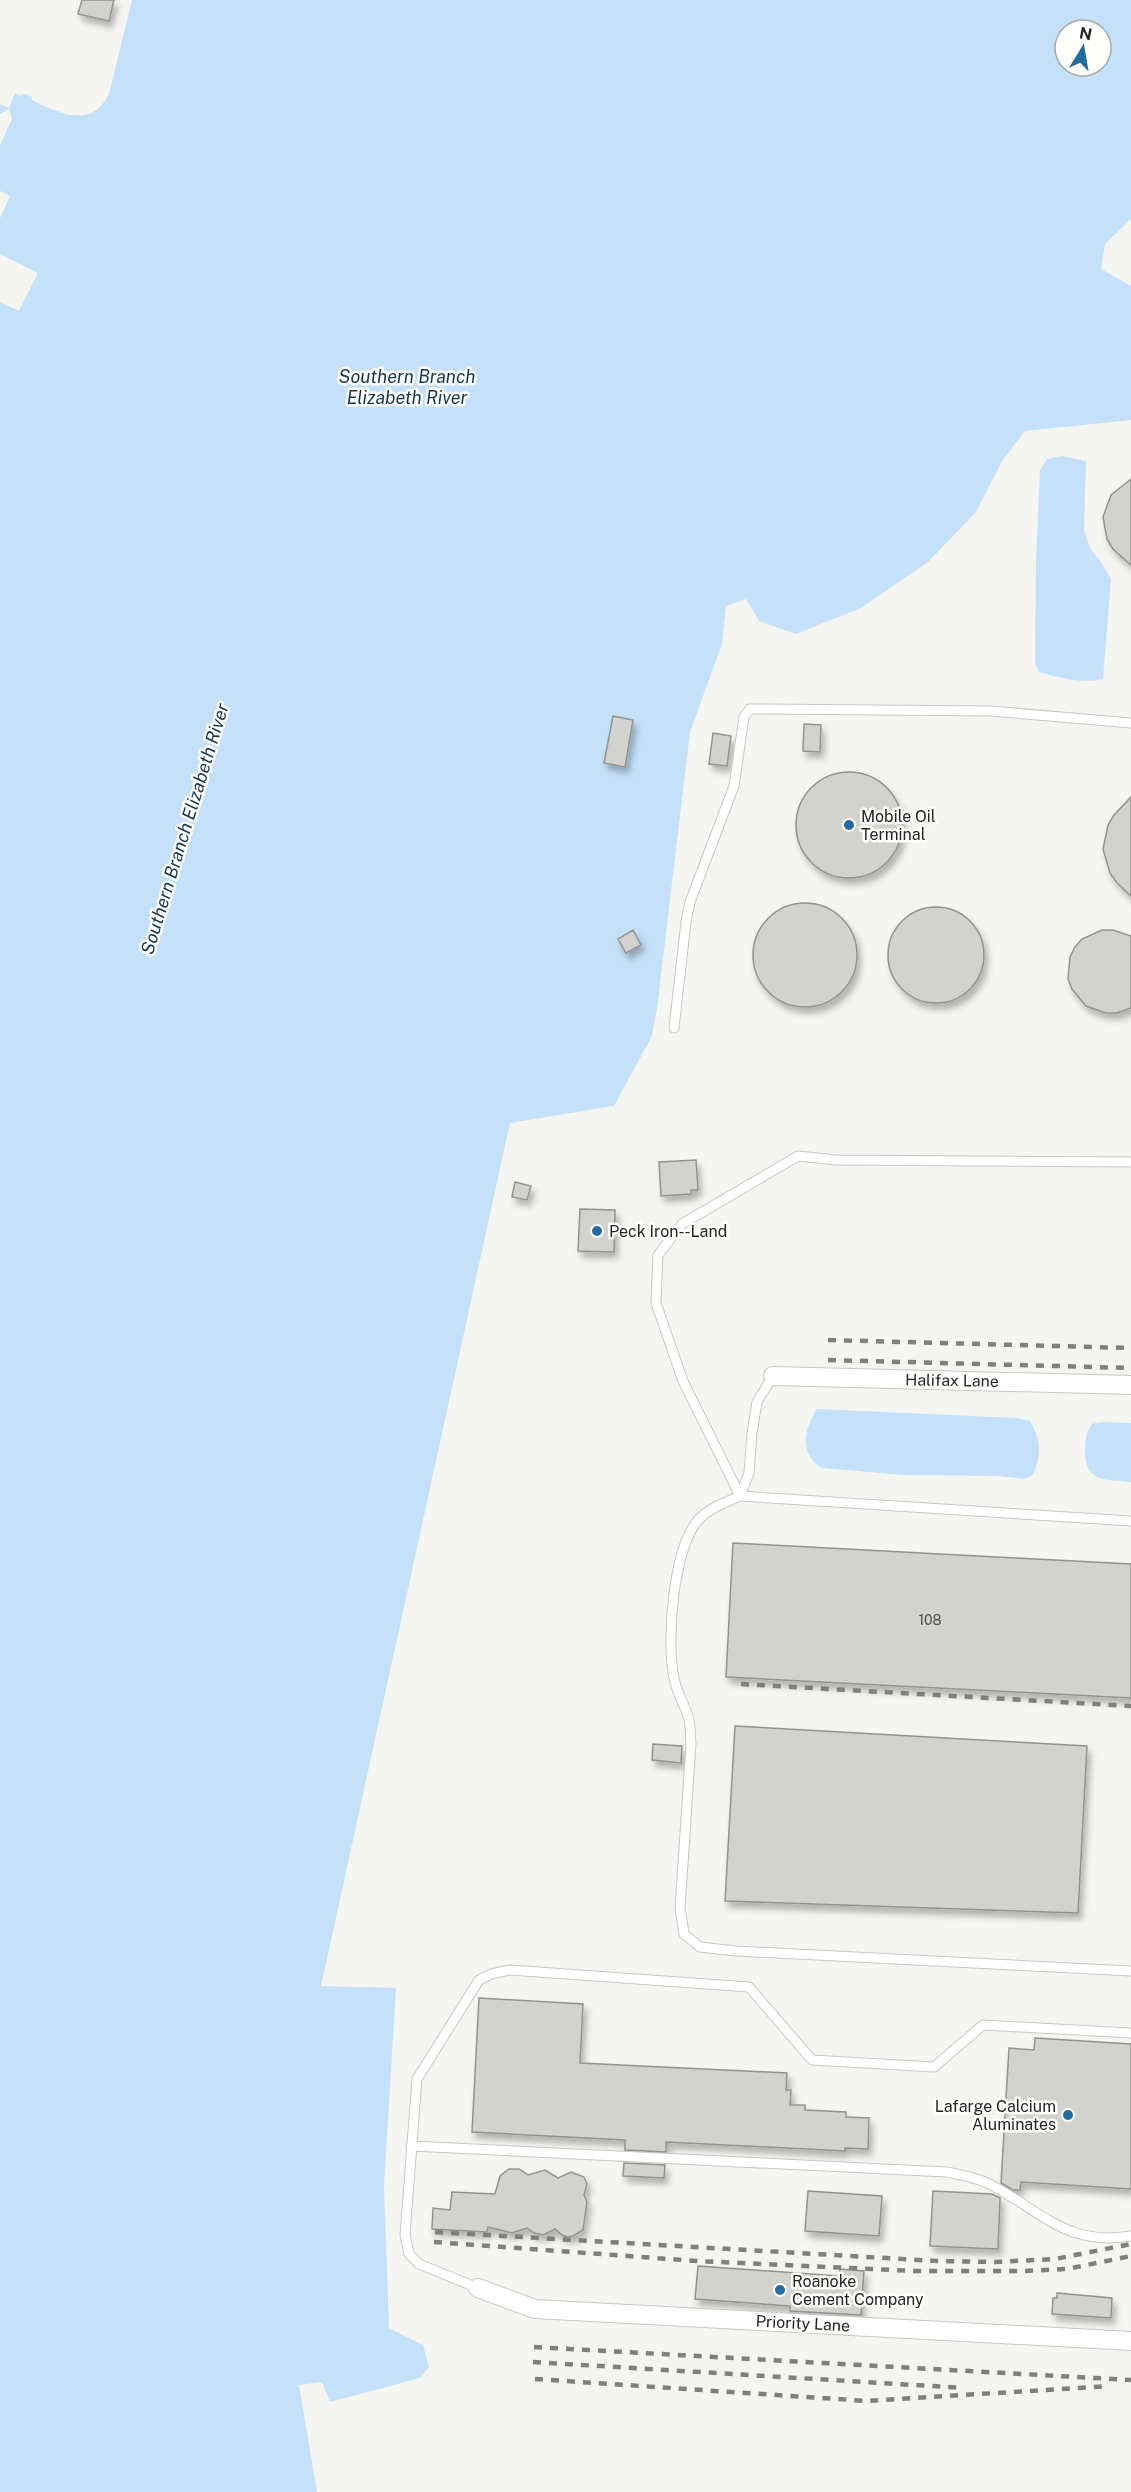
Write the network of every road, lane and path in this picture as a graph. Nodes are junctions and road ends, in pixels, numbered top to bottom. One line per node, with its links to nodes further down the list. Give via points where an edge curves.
1 (1131, 723): 2 (lane, via 991,711 750,708 744,717 734,786 690,902)
2 (674, 1028)
3 (1131, 1161): 6 (lane, via 836,1160 798,1156 682,1224 658,1255 656,1303 683,1381)
4 (773, 1376): 5 (street, Halifax Lane); 6 (lane, via 758,1402 749,1473)
5 (1131, 1385)
6 (740, 1496): 7 (lane); 8 (lane, via 699,1519 682,1547 675,1576 674,1677 689,1719 691,1744 680,1908 684,1934 700,1947 736,1951)
7 (1131, 1521)
8 (1131, 1971)
9 (1131, 2033): 10 (lane, via 983,2025 934,2067 812,2060 748,1987 510,1970 479,1980 417,2079)
10 (411, 2146): 11 (lane, via 947,2172 987,2183 1068,2232); 12 (lane, via 405,2235 409,2254 418,2264)
11 (1131, 2236)
12 (478, 2288): 13 (street, Priority Lane, via 535,2309)
13 (1131, 2341)

